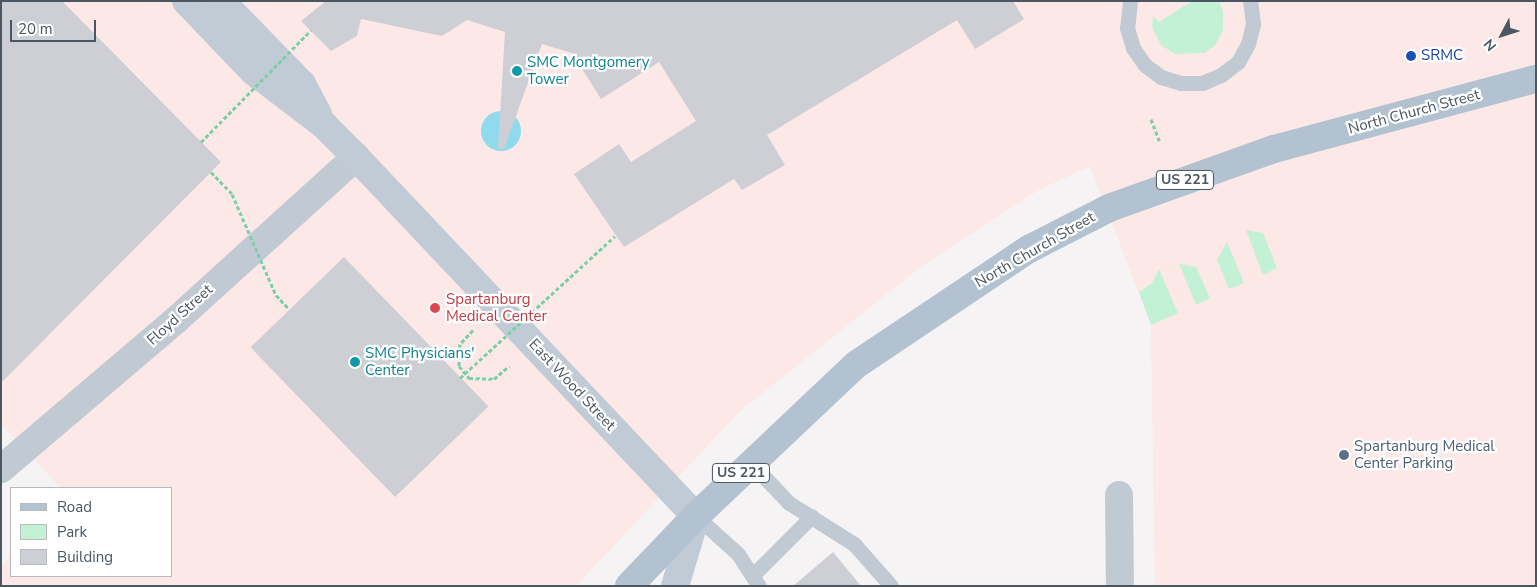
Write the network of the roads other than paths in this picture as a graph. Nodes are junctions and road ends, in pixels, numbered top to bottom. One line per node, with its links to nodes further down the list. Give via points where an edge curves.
1 (186, 1): 6 (street, East Wood Street, via 253,71)
2 (221, 1): 6 (street, East Wood Street, via 302,84)
3 (1130, 1): 4 (lane, via 1127,28 1133,48 1144,65 1161,77 1181,83 1202,82 1221,75 1238,62 1248,44 1253,24)
4 (1250, 1)
5 (1536, 79): 8 (main road, North Church Street / US 221, via 1274,149 1109,208 1029,249 866,355)
6 (324, 125): 7 (street, East Wood Street)
7 (356, 157): 9 (street, Floyd Street, via 176,320); 11 (street, East Wood Street)
8 (750, 463): 11 (main road, North Church Street / US 221); 12 (lane, via 789,503)
9 (1, 469)
10 (1119, 495): 17 (street)
11 (696, 516): 13 (lane, via 738,554); 14 (main road, North Church Street / US 221); 15 (street)
12 (812, 516): 13 (lane); 16 (lane, via 854,544)
13 (756, 580)
14 (629, 586)
15 (675, 586)
16 (891, 586)
17 (1120, 586)

